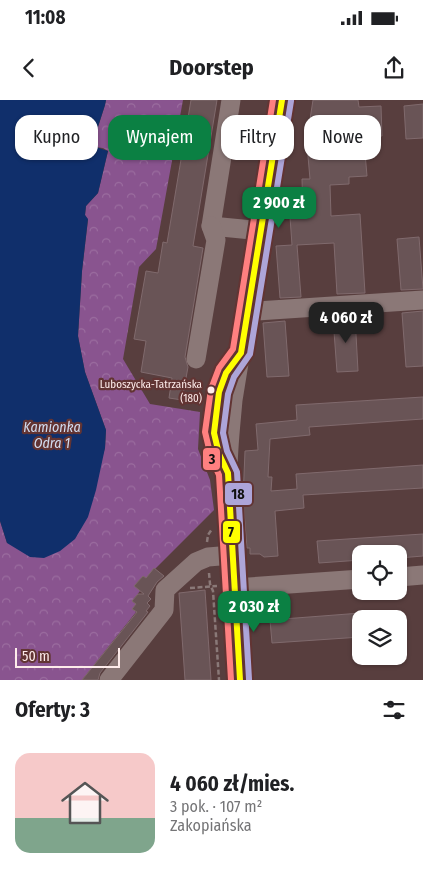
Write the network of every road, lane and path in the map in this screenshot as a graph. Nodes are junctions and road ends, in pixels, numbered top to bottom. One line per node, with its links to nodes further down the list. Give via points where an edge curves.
1 (232, 100): 3 (street)
2 (282, 100): 4 (street)
3 (211, 226): 4 (street); 7 (street, via 216,240)
4 (262, 231): 6 (street)
5 (423, 300): 6 (street, via 257,312)
6 (248, 310): 9 (street, via 233,400 228,473)
7 (196, 359)
8 (216, 524): 10 (path, via 207,538)
9 (232, 555): 10 (street); 15 (street)
10 (208, 557): 14 (path); 16 (street, via 196,562)
11 (423, 576): 12 (street)
12 (407, 577)
13 (352, 580): 15 (street)
14 (211, 587): 15 (path); 16 (path); 18 (path)
15 (229, 587): 19 (street)
16 (165, 590): 17 (street, via 164,610)
17 (109, 680)
18 (219, 680)
19 (240, 680)

